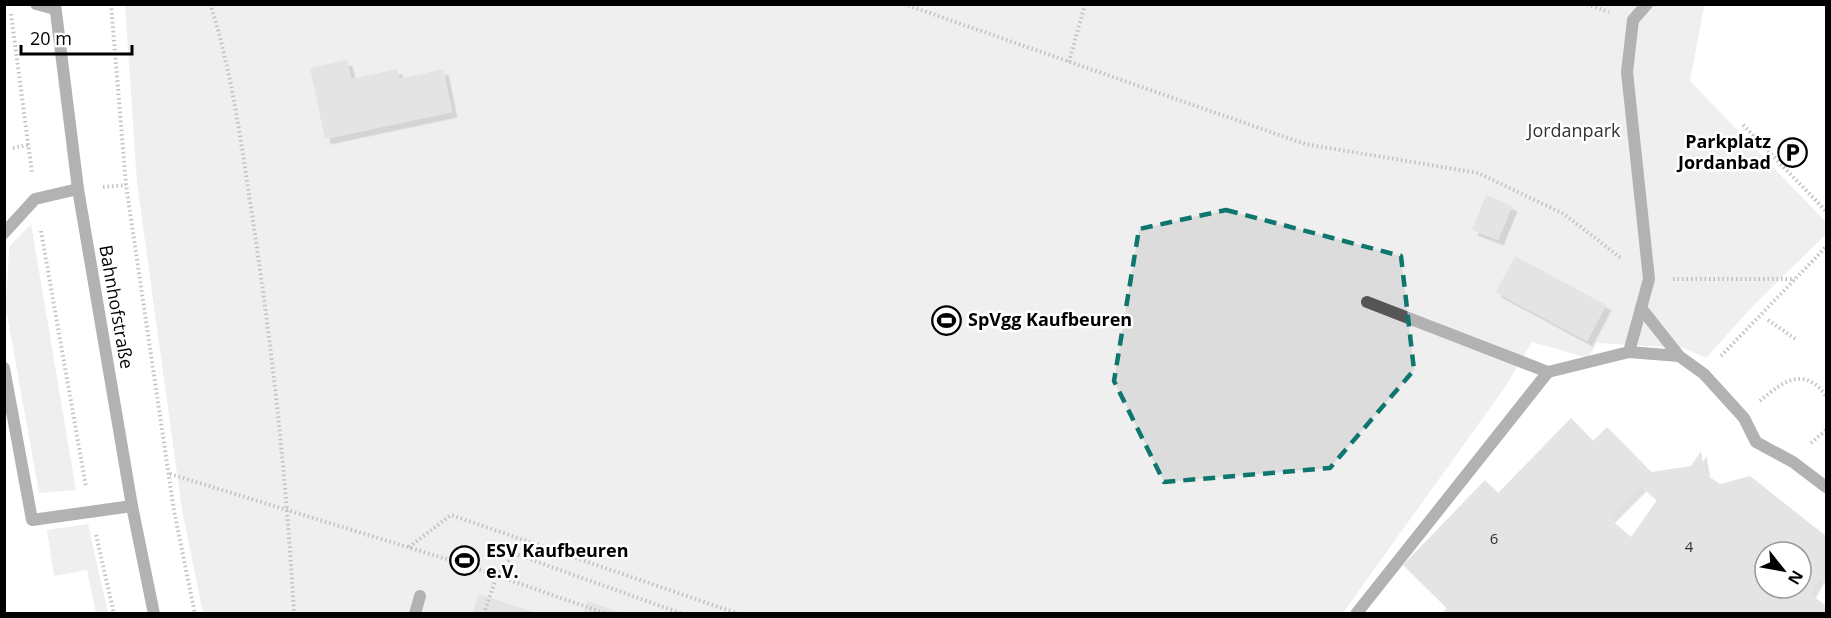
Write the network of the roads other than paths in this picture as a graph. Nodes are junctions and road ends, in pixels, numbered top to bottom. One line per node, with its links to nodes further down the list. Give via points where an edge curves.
1 (36, 4): 3 (street)
2 (1647, 4): 7 (street, via 1633,20 1627,72 1649,279)
3 (55, 7): 4 (street, Bahnhofstraße)
4 (78, 189): 5 (street, via 35,199); 13 (street, Bahnhofstraße)
5 (4, 233)
6 (1367, 302): 11 (street)
7 (1641, 308): 8 (street); 9 (street)
8 (1629, 352): 9 (street); 11 (street)
9 (1679, 356): 12 (street, via 1704,374 1744,418 1756,442)
10 (4, 368): 13 (street, via 32,520)
11 (1548, 372): 17 (street)
12 (1827, 487)
13 (132, 506): 15 (street, Bahnhofstraße)
14 (420, 596): 16 (street)
15 (154, 614)
16 (415, 614)
17 (1356, 614)

